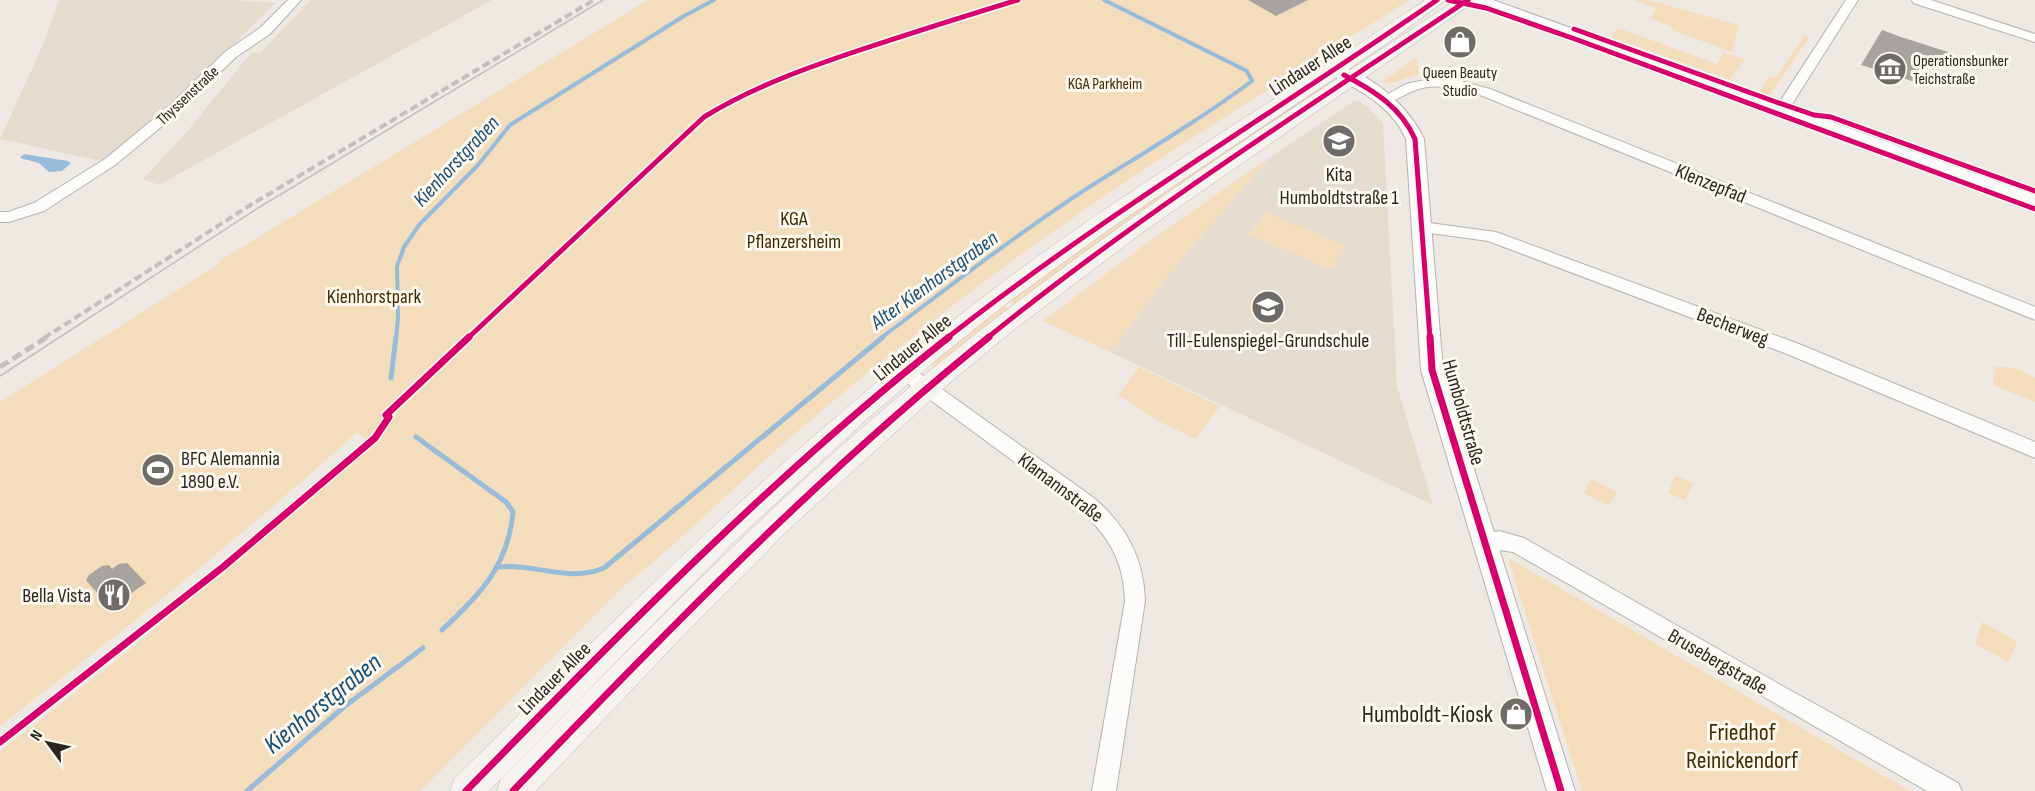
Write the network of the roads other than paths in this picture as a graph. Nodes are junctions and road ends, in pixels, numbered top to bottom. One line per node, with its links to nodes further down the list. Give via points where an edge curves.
1 (295, 0): 13 (street, Thyssenstraße, via 265,31 231,54 110,162 39,207)
2 (1437, 0): 8 (main road, Lindauer Allee)
3 (1468, 0): 9 (main road, Lindauer Allee)
4 (1478, 0): 11 (street)
5 (1852, 0): 11 (street)
6 (1918, 0): 7 (street)
7 (2035, 38)
8 (1334, 69): 9 (street, Humboldtstraße); 16 (main road, Lindauer Allee, via 1113,215 998,298)
9 (1353, 79): 10 (street, Humboldtstraße); 16 (main road, Lindauer Allee)
10 (1386, 99): 14 (street, Humboldtstraße, via 1403,116 1415,139); 15 (street, Klenzepfad, via 1426,82 1452,83 1485,92)
11 (1782, 109): 12 (street)
12 (2035, 202)
13 (0, 217)
14 (1422, 227): 17 (street, Becherweg, via 1490,236 1793,348); 18 (street, Humboldtstraße, via 1432,370)
15 (2035, 314)
16 (916, 380): 19 (main road, Lindauer Allee, via 715,540); 20 (main road, Lindauer Allee); 21 (street, Klamannstraße, via 1087,504 1113,528 1125,549 1134,576 1135,601)
17 (2035, 450)
18 (1484, 541): 22 (street, Humboldtstraße); 23 (street, Brusebergstraße, via 1517,544)
19 (466, 791)
20 (513, 791)
21 (1104, 791)
22 (1561, 791)
23 (1950, 791)

